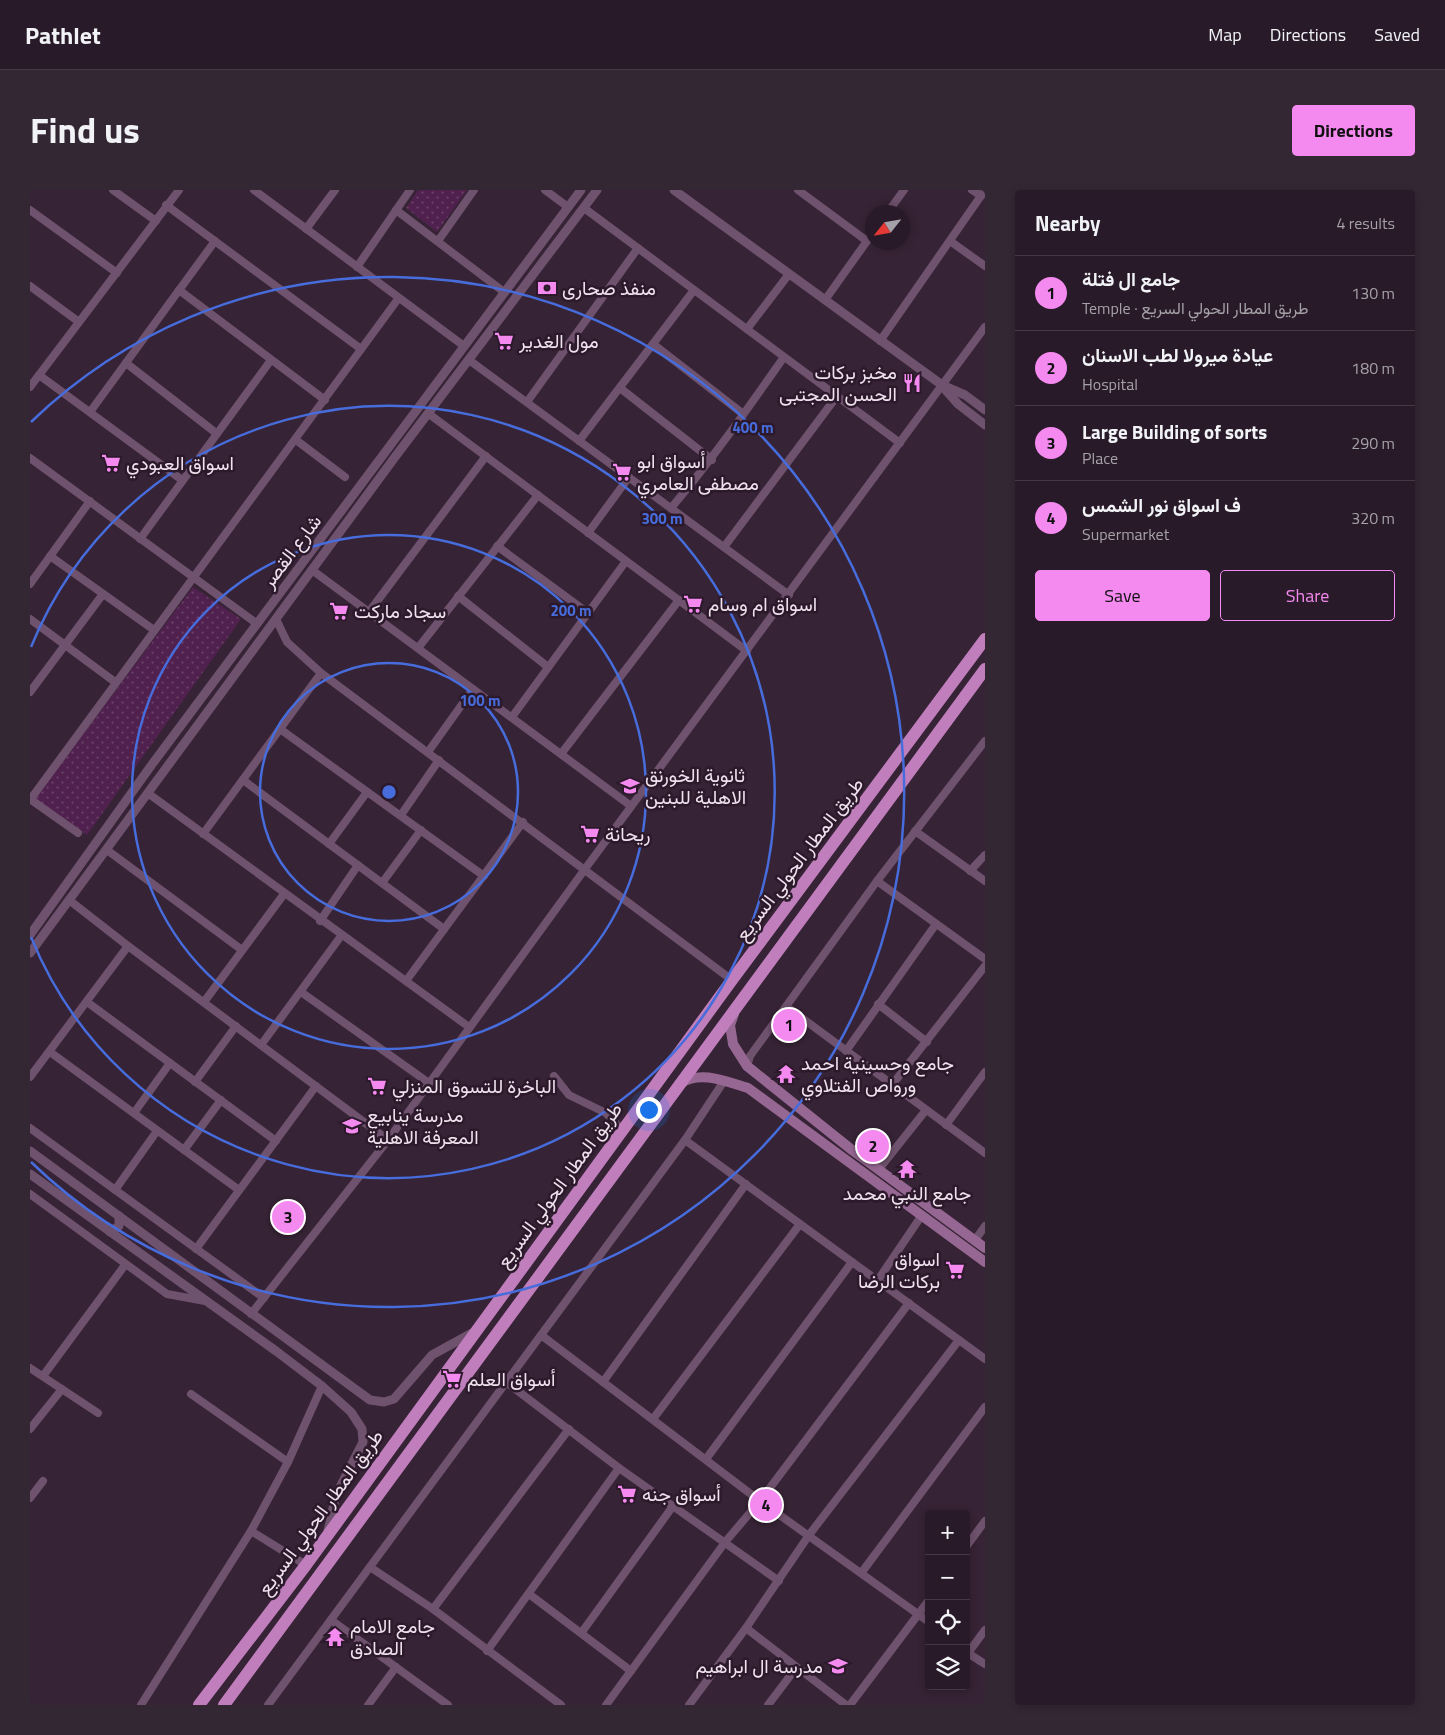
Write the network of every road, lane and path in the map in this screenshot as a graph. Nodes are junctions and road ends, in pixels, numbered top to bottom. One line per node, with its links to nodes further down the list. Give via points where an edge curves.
1 (113, 190): 21 (street)
2 (179, 190): 16 (street)
3 (255, 190): 22 (street)
4 (335, 190): 22 (street)
5 (410, 190): 20 (street)
6 (474, 190): 25 (street)
7 (545, 190): 17 (street)
8 (581, 190): 17 (street, شارع القصر)
9 (598, 190): 18 (street)
10 (798, 190): 23 (street)
11 (904, 190): 15 (street)
12 (972, 190): 14 (street)
13 (678, 191): 32 (street)
14 (983, 193): 26 (street)
15 (893, 205)
16 (166, 206): 21 (street); 24 (street)
17 (568, 207): 36 (street, شارع القصر)
18 (584, 208): 28 (street); 48 (street)
19 (30, 210): 31 (street)
20 (396, 210): 25 (street); 30 (street)
21 (156, 221): 31 (street)
22 (306, 229): 30 (street)
23 (865, 234)
24 (215, 241): 34 (street); 45 (street)
25 (438, 241): 36 (street)
26 (950, 241): 29 (street); 42 (street)
27 (865, 244): 38 (street)
28 (638, 248): 35 (street); 56 (street)
29 (985, 266)
30 (357, 267): 37 (street)
31 (117, 272): 39 (street)
32 (789, 274): 38 (street); 41 (street)
33 (30, 286): 39 (street)
34 (179, 290): 47 (street); 49 (street)
35 (694, 290): 41 (street); 43 (street)
36 (504, 292): 44 (street, شارع القصر)
37 (398, 299): 44 (street); 45 (street)
38 (825, 300): 42 (street)
39 (79, 322): 50 (street)
40 (985, 327): 51 (street)
41 (747, 329): 46 (street)
42 (880, 340): 51 (street)
43 (653, 344): 53 (street); 59 (street)
44 (464, 346): 63 (street, شارع القصر)
45 (361, 349): 55 (street)
46 (784, 357): 54 (street); 59 (street)
47 (271, 360): 55 (street); 62 (street)
48 (469, 360): 56 (street); 60 (street)
49 (126, 363): 58 (street); 62 (street)
50 (39, 375): 52 (street); 58 (street)
51 (942, 385): 57 (street); 61 (street, via 958,404); 67 (street)
52 (30, 387)
53 (620, 388): 65 (street); 70 (street)
54 (837, 396): 67 (street); 83 (street)
55 (325, 400): 64 (street)
56 (527, 402): 65 (street)
57 (985, 410)
58 (90, 412): 76 (street)
59 (742, 412): 70 (street)
60 (429, 414): 66 (street); 68 (street)
61 (985, 425)
62 (216, 433): 76 (street)
63 (398, 436): 66 (street, via 400,441); 71 (street, شارع القصر)
64 (296, 440): 74 (street); 87 (street)
65 (580, 441): 75 (street)
66 (407, 442): 72 (street)
67 (900, 443): 90 (street)
68 (486, 456): 77 (street); 93 (street)
69 (33, 460): 73 (street); 78 (street)
70 (712, 460): 79 (street)
71 (376, 464): 72 (street, via 382,464); 97 (street, شارع القصر)
72 (386, 469): 86 (street)
73 (30, 470)
74 (345, 477)
75 (629, 477): 79 (street); 80 (street)
76 (182, 480): 81 (street)
77 (538, 495): 80 (street); 82 (street)
78 (90, 501): 81 (street); 84 (street)
79 (671, 508): 83 (street)
80 (588, 533): 85 (street)
81 (140, 539): 87 (street)
82 (497, 546): 91 (street); 94 (street)
83 (724, 547): 90 (street)
84 (50, 556): 88 (street); 89 (street)
85 (626, 561): 92 (street); 94 (street)
86 (312, 570): 93 (street); 96 (street)
87 (193, 578): 97 (street); 98 (street)
88 (30, 584)
89 (103, 594): 98 (street); 100 (street)
90 (789, 595): 102 (street)
91 (458, 596): 101 (street); 103 (street)
92 (679, 600): 102 (street); 114 (street)
93 (368, 612): 101 (street)
94 (588, 613): 103 (street)
95 (30, 618): 100 (street)
96 (276, 619): 105 (street, via 287,642); 116 (street)
97 (256, 623): 113 (street, شارع القصر)
98 (154, 630): 106 (street)
99 (985, 639): 152 (highway, طريق المطار الحولي السريع)
100 (65, 644): 106 (street); 108 (street)
101 (418, 648): 107 (street)
102 (747, 651): 123 (street)
103 (548, 667): 109 (street)
104 (985, 668): 158 (highway, طريق المطار الحولي السريع)
105 (321, 673): 110 (street); 112 (street)
106 (116, 682): 122 (street)
107 (473, 689): 109 (street); 112 (street)
108 (30, 692)
109 (512, 717): 114 (street)
110 (280, 729): 119 (street); 120 (street)
111 (985, 741): 127 (street)
112 (428, 752): 115 (street)
113 (159, 754): 116 (street, via 163,762); 117 (street, شارع القصر)
114 (561, 754): 123 (street)
115 (439, 760): 124 (street); 125 (street)
116 (171, 764): 118 (street)
117 (148, 769): 118 (street, via 157,771); 145 (street, شارع القصر)
118 (160, 779): 121 (street)
119 (243, 780): 129 (street); 130 (street)
120 (367, 792): 124 (street); 130 (street)
121 (149, 794): 129 (street); 131 (street)
122 (30, 800): 128 (street)
123 (632, 806): 134 (street)
124 (401, 816): 126 (street)
125 (523, 822): 134 (street); 136 (street)
126 (420, 830): 136 (street); 139 (street)
127 (915, 831): 135 (street); 137 (street)
128 (78, 833)
129 (203, 834): 140 (street)
130 (329, 844): 133 (street)
131 (107, 850): 141 (street); 148 (street)
132 (985, 855): 135 (street)
133 (358, 865): 139 (street); 142 (street)
134 (585, 869): 152 (street); 161 (street)
135 (970, 871): 138 (street)
136 (484, 876): 144 (street)
137 (877, 881): 143 (street); 159 (street)
138 (985, 881)
139 (382, 883): 144 (street)
140 (284, 894): 142 (street); 148 (street)
141 (69, 900): 147 (street); 149 (street)
142 (320, 921): 146 (street)
143 (936, 924): 150 (street); 157 (street)
144 (444, 929): 153 (street)
145 (30, 934)
146 (341, 936): 153 (street); 154 (street)
147 (128, 946): 155 (street); 156 (street)
148 (242, 950): 156 (street)
149 (30, 953)
150 (985, 959)
151 (985, 966): 162 (street)
152 (732, 980): 183 (highway, طريق المطار الحولي السريع)
153 (406, 982): 161 (street)
154 (301, 992): 163 (street); 173 (street)
155 (87, 1002): 165 (street); 166 (street)
156 (204, 1002): 160 (street)
157 (878, 1004): 162 (street); 164 (street)
158 (736, 1006): 167 (main road, via 730,1025 733,1044); 176 (highway, طريق المطار الحولي السريع)
159 (787, 1007): 164 (street); 167 (street, via 750,1056)
160 (236, 1026): 163 (street); 172 (street)
161 (470, 1027): 173 (street)
162 (927, 1042): 174 (street)
163 (261, 1045): 175 (street)
164 (846, 1051): 174 (street)
165 (50, 1052): 169 (street); 179 (street)
166 (170, 1063): 172 (street); 179 (street)
167 (747, 1066): 190 (main road)
168 (985, 1072): 180 (street)
169 (30, 1076)
170 (554, 1076): 183 (street, via 569,1095 606,1113)
171 (724, 1081): 176 (main road, via 699,1077); 185 (street); 191 (main road, via 748,1088)
172 (195, 1082): 177 (street)
173 (429, 1083): 184 (street)
174 (892, 1085): 178 (street)
175 (316, 1086): 184 (street); 186 (street)
176 (676, 1088): 268 (highway, طريق المطار الحولي السريع)
177 (221, 1100): 186 (street); 187 (street)
178 (926, 1110): 180 (street); 192 (street)
179 (134, 1113): 182 (street)
180 (946, 1125): 189 (street)
181 (30, 1128): 195 (street)
182 (158, 1130): 187 (street); 195 (street)
183 (622, 1130): 216 (highway, طريق المطار الحولي السريع)
184 (388, 1140): 212 (street)
185 (685, 1140): 194 (street); 217 (street)
186 (276, 1141): 196 (street)
187 (184, 1150): 196 (street)
188 (30, 1151): 198 (street)
189 (985, 1153)
190 (864, 1158): 191 (main road, via 858,1160); 192 (main road)
191 (856, 1166): 199 (main road)
192 (879, 1169): 204 (main road)
193 (30, 1174): 202 (street)
194 (746, 1184): 200 (street); 223 (street)
195 (115, 1190): 206 (street)
196 (239, 1190): 206 (street)
197 (30, 1194): 210 (street)
198 (119, 1216): 202 (street, via 119,1226); 203 (street)
199 (922, 1216): 209 (main road); 211 (street)
200 (800, 1224): 208 (street); 229 (street)
201 (985, 1226): 204 (street)
202 (110, 1232): 207 (street)
203 (147, 1237): 207 (street, via 138,1243); 215 (street)
204 (975, 1240): 205 (main road)
205 (985, 1248)
206 (196, 1249): 212 (street)
207 (138, 1252): 213 (street)
208 (852, 1262): 211 (street); 232 (street)
209 (985, 1262)
210 (125, 1265): 213 (street, via 167,1294); 221 (street)
211 (878, 1280): 214 (street)
212 (264, 1298): 215 (street)
213 (205, 1301): 224 (street)
214 (909, 1303): 218 (street); 237 (street)
215 (251, 1314): 216 (street, via 366,1397 380,1402 398,1396 432,1355 465,1338)
216 (481, 1324): 242 (highway, طريق المطار الحولي السريع)
217 (541, 1335): 222 (street); 223 (street)
218 (959, 1340): 219 (street); 241 (street)
219 (985, 1359)
220 (30, 1368): 221 (street)
221 (43, 1376): 225 (street)
222 (506, 1382): 231 (street); 246 (street)
223 (603, 1382): 229 (street)
224 (322, 1386): 233 (street); 242 (street, via 352,1412 363,1435 360,1448 336,1495 330,1524)
225 (62, 1389): 228 (street); 230 (street)
226 (191, 1394): 233 (street)
227 (985, 1407): 247 (street)
228 (98, 1413)
229 (653, 1420): 232 (street)
230 (30, 1429)
231 (569, 1429): 234 (street); 251 (street)
232 (706, 1458): 237 (street)
233 (288, 1462): 240 (street)
234 (619, 1468): 238 (street); 249 (street)
235 (43, 1481): 236 (street)
236 (30, 1498)
237 (760, 1501): 241 (street); 243 (street)
238 (673, 1506): 243 (street); 257 (street)
239 (985, 1521): 244 (street)
240 (251, 1531): 245 (street); 266 (street)
241 (809, 1535): 247 (street); 248 (street)
242 (322, 1540): 245 (highway, طريق المطار الحولي السريع)
243 (726, 1541): 248 (street); 264 (street)
244 (970, 1542)
245 (306, 1565): 267 (highway, طريق المطار الحولي السريع)
246 (370, 1567): 251 (street); 254 (street)
247 (862, 1572): 252 (street)
248 (779, 1581): 255 (street)
249 (529, 1594): 257 (street); 259 (street)
250 (925, 1606): 252 (street)
251 (433, 1610): 259 (street)
252 (919, 1615): 253 (street); 276 (street)
253 (925, 1619)
254 (331, 1620): 262 (street); 269 (street)
255 (746, 1628): 263 (street); 273 (street)
256 (985, 1630): 258 (street)
257 (582, 1632): 264 (street)
258 (970, 1648)
259 (487, 1650): 271 (street)
260 (970, 1654): 261 (street)
261 (985, 1664)
262 (396, 1667): 265 (street); 270 (street)
263 (796, 1668): 274 (street); 275 (street)
264 (631, 1671): 272 (street)
265 (446, 1704)
266 (141, 1705)
267 (199, 1705)
268 (224, 1705)
269 (268, 1705)
270 (368, 1705)
271 (561, 1705)
272 (606, 1705)
273 (689, 1705)
274 (768, 1705)
275 (846, 1705)
276 (850, 1705)

